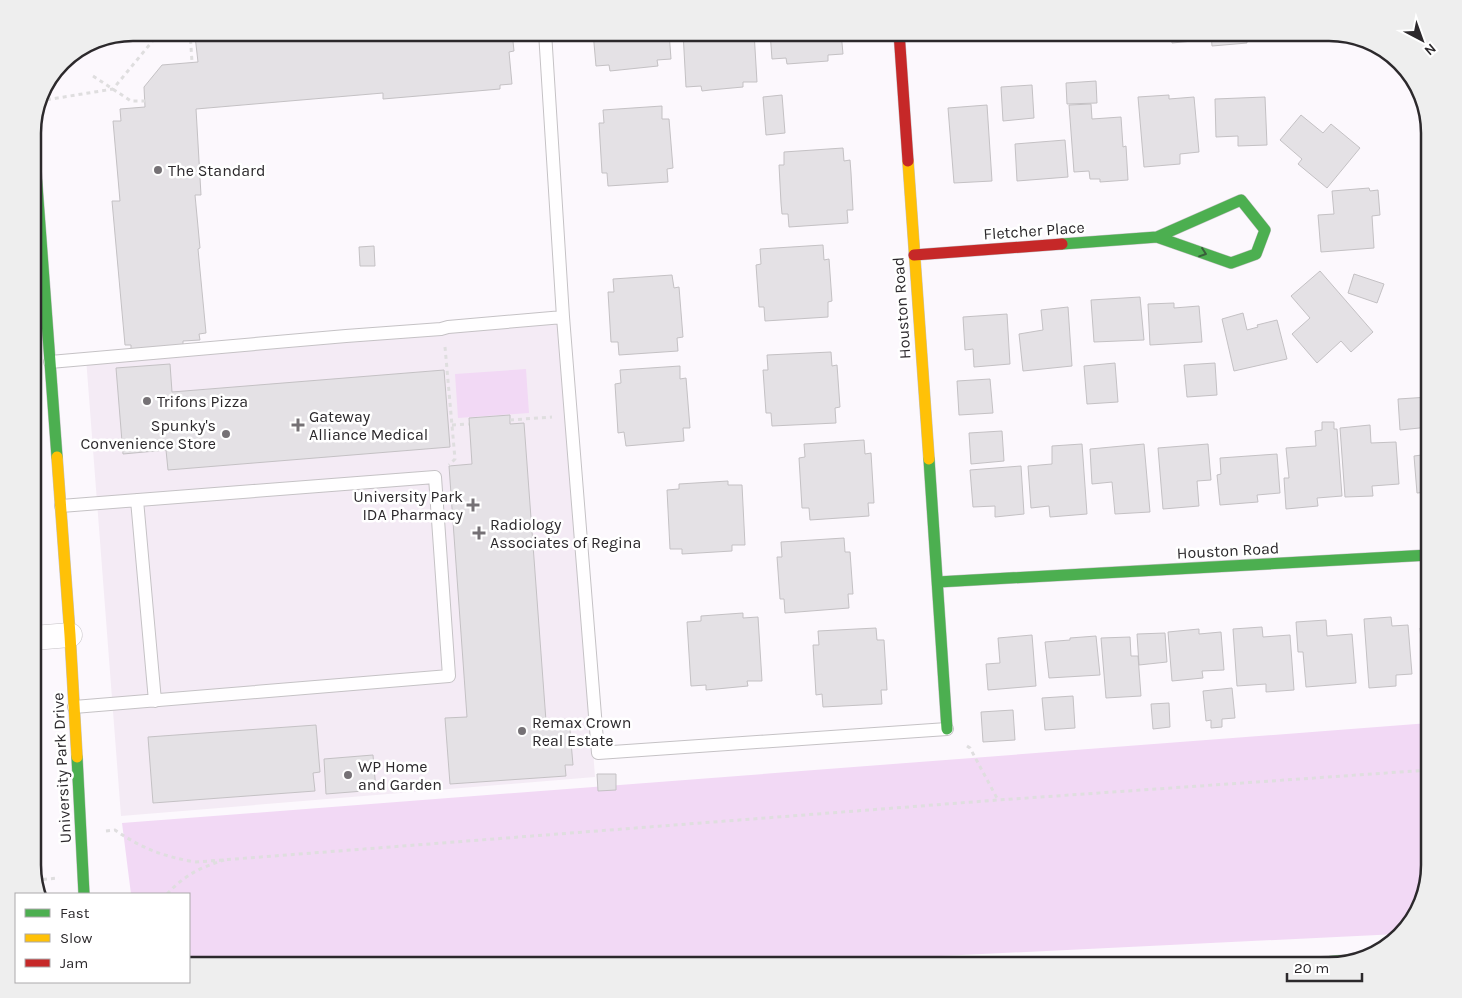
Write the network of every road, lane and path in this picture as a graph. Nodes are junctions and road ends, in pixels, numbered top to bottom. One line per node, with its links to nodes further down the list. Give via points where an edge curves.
1 (153, 41): 7 (path)
2 (191, 41): 5 (path)
3 (546, 41): 12 (lane)
4 (900, 41): 11 (street, Houston Road)
5 (192, 62)
6 (93, 76): 7 (path)
7 (113, 89): 8 (path); 9 (path, via 131,101)
8 (47, 100)
9 (145, 101)
10 (1157, 237): 10 (street, Fletcher Place, one-way to 10, via 1231,263 1256,254 1265,230 1241,200); 11 (street, Fletcher Place)
11 (914, 255): 24 (street, Houston Road)
12 (563, 317): 13 (lane); 16 (lane)
13 (443, 329): 15 (lane); 19 (path)
14 (41, 336): 15 (street, University Park Drive)
15 (50, 362): 22 (street, University Park Drive)
16 (570, 416): 17 (path); 29 (lane, via 598,753)
17 (510, 420)
18 (469, 424): 19 (path)
19 (452, 426): 20 (path, via 455,459)
20 (435, 476): 21 (lane); 27 (lane, via 449,676)
21 (137, 500): 22 (lane); 27 (lane)
22 (62, 506): 25 (street, University Park Drive)
23 (1421, 555): 24 (street, Houston Road)
24 (938, 582): 29 (street, Houston Road)
25 (70, 635): 26 (street); 28 (street, University Park Drive)
26 (41, 637)
27 (155, 701): 28 (lane)
28 (74, 707): 32 (street, University Park Drive)
29 (948, 729): 31 (path, via 970,748)
30 (1421, 771): 31 (path)
31 (998, 800): 33 (path)
32 (80, 834): 33 (path, via 115,830 150,851 176,859 196,862); 34 (street, University Park Drive)
33 (229, 858): 35 (path, via 186,876)
34 (84, 893)
35 (168, 893)

